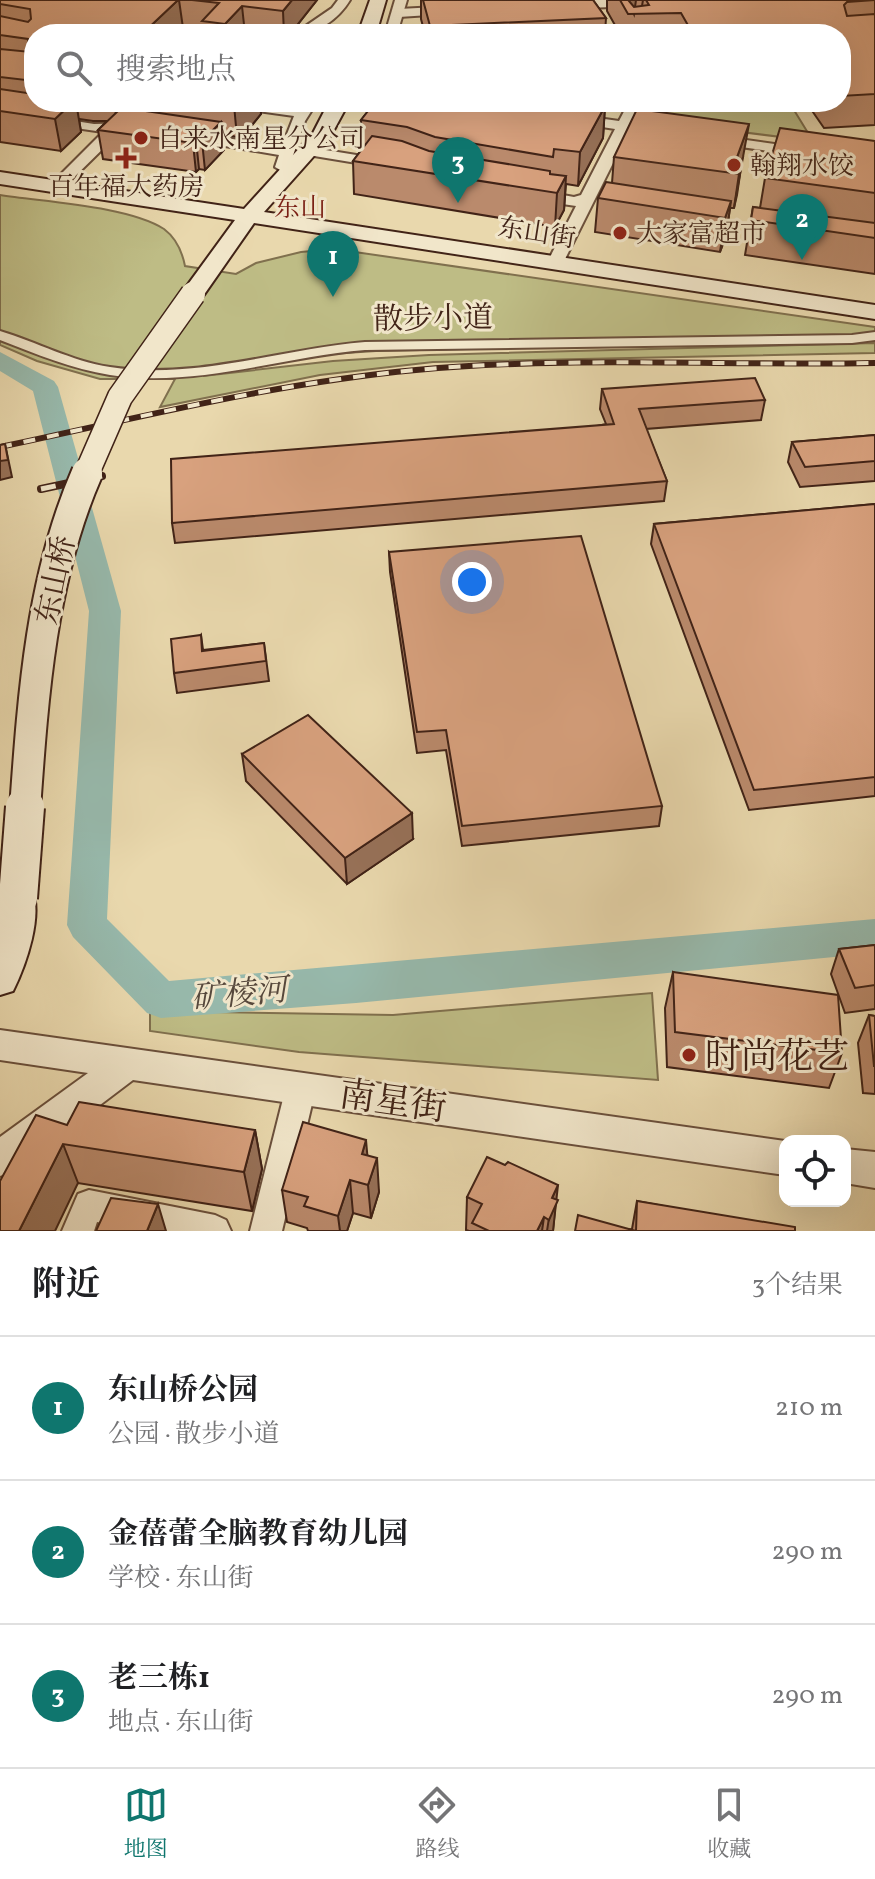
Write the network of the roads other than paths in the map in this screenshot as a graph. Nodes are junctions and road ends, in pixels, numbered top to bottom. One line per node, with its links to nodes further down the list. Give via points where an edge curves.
1 (344, 0): 7 (street)
2 (378, 0): 8 (main road)
3 (686, 0): 5 (street)
4 (400, 6): 6 (street)
5 (540, 6)
6 (477, 9)
7 (316, 24)
8 (370, 24)
9 (305, 112): 20 (street)
10 (334, 112): 20 (main road, 东山桥, via 322,135)
11 (631, 112): 14 (street)
12 (0, 113): 15 (street)
13 (562, 117): 14 (street)
14 (624, 126): 17 (street); 26 (street)
15 (115, 128): 16 (street); 24 (street)
16 (146, 129)
17 (670, 133)
18 (174, 134): 20 (street)
19 (700, 137): 21 (street)
20 (297, 152): 22 (street); 27 (main road, 东山桥)
21 (817, 154)
22 (393, 165)
23 (0, 178): 24 (main road, 东山街)
24 (56, 187): 27 (main road, 东山街)
25 (516, 192): 26 (street, via 574,202)
26 (588, 198): 28 (street)
27 (248, 217): 28 (main road, 东山街); 32 (main road, 东山桥, bridge, via 120,397 70,512 48,600 32,715 18,898)
28 (555, 263): 29 (main road, 东山街)
29 (875, 312)
30 (0, 335): 31 (street, 散步小道, via 79,364 130,373 189,370 320,348)
31 (875, 336)
32 (0, 979)
33 (0, 1045): 34 (street, 南星街)
34 (129, 1063): 35 (street, 南星街); 37 (street)
35 (301, 1087): 36 (street, 南星街); 42 (street)
36 (779, 1157)
37 (0, 1159)
38 (851, 1167): 39 (street)
39 (875, 1170)
40 (198, 1229): 41 (street, via 89,1205)
41 (78, 1231)
42 (266, 1231)

